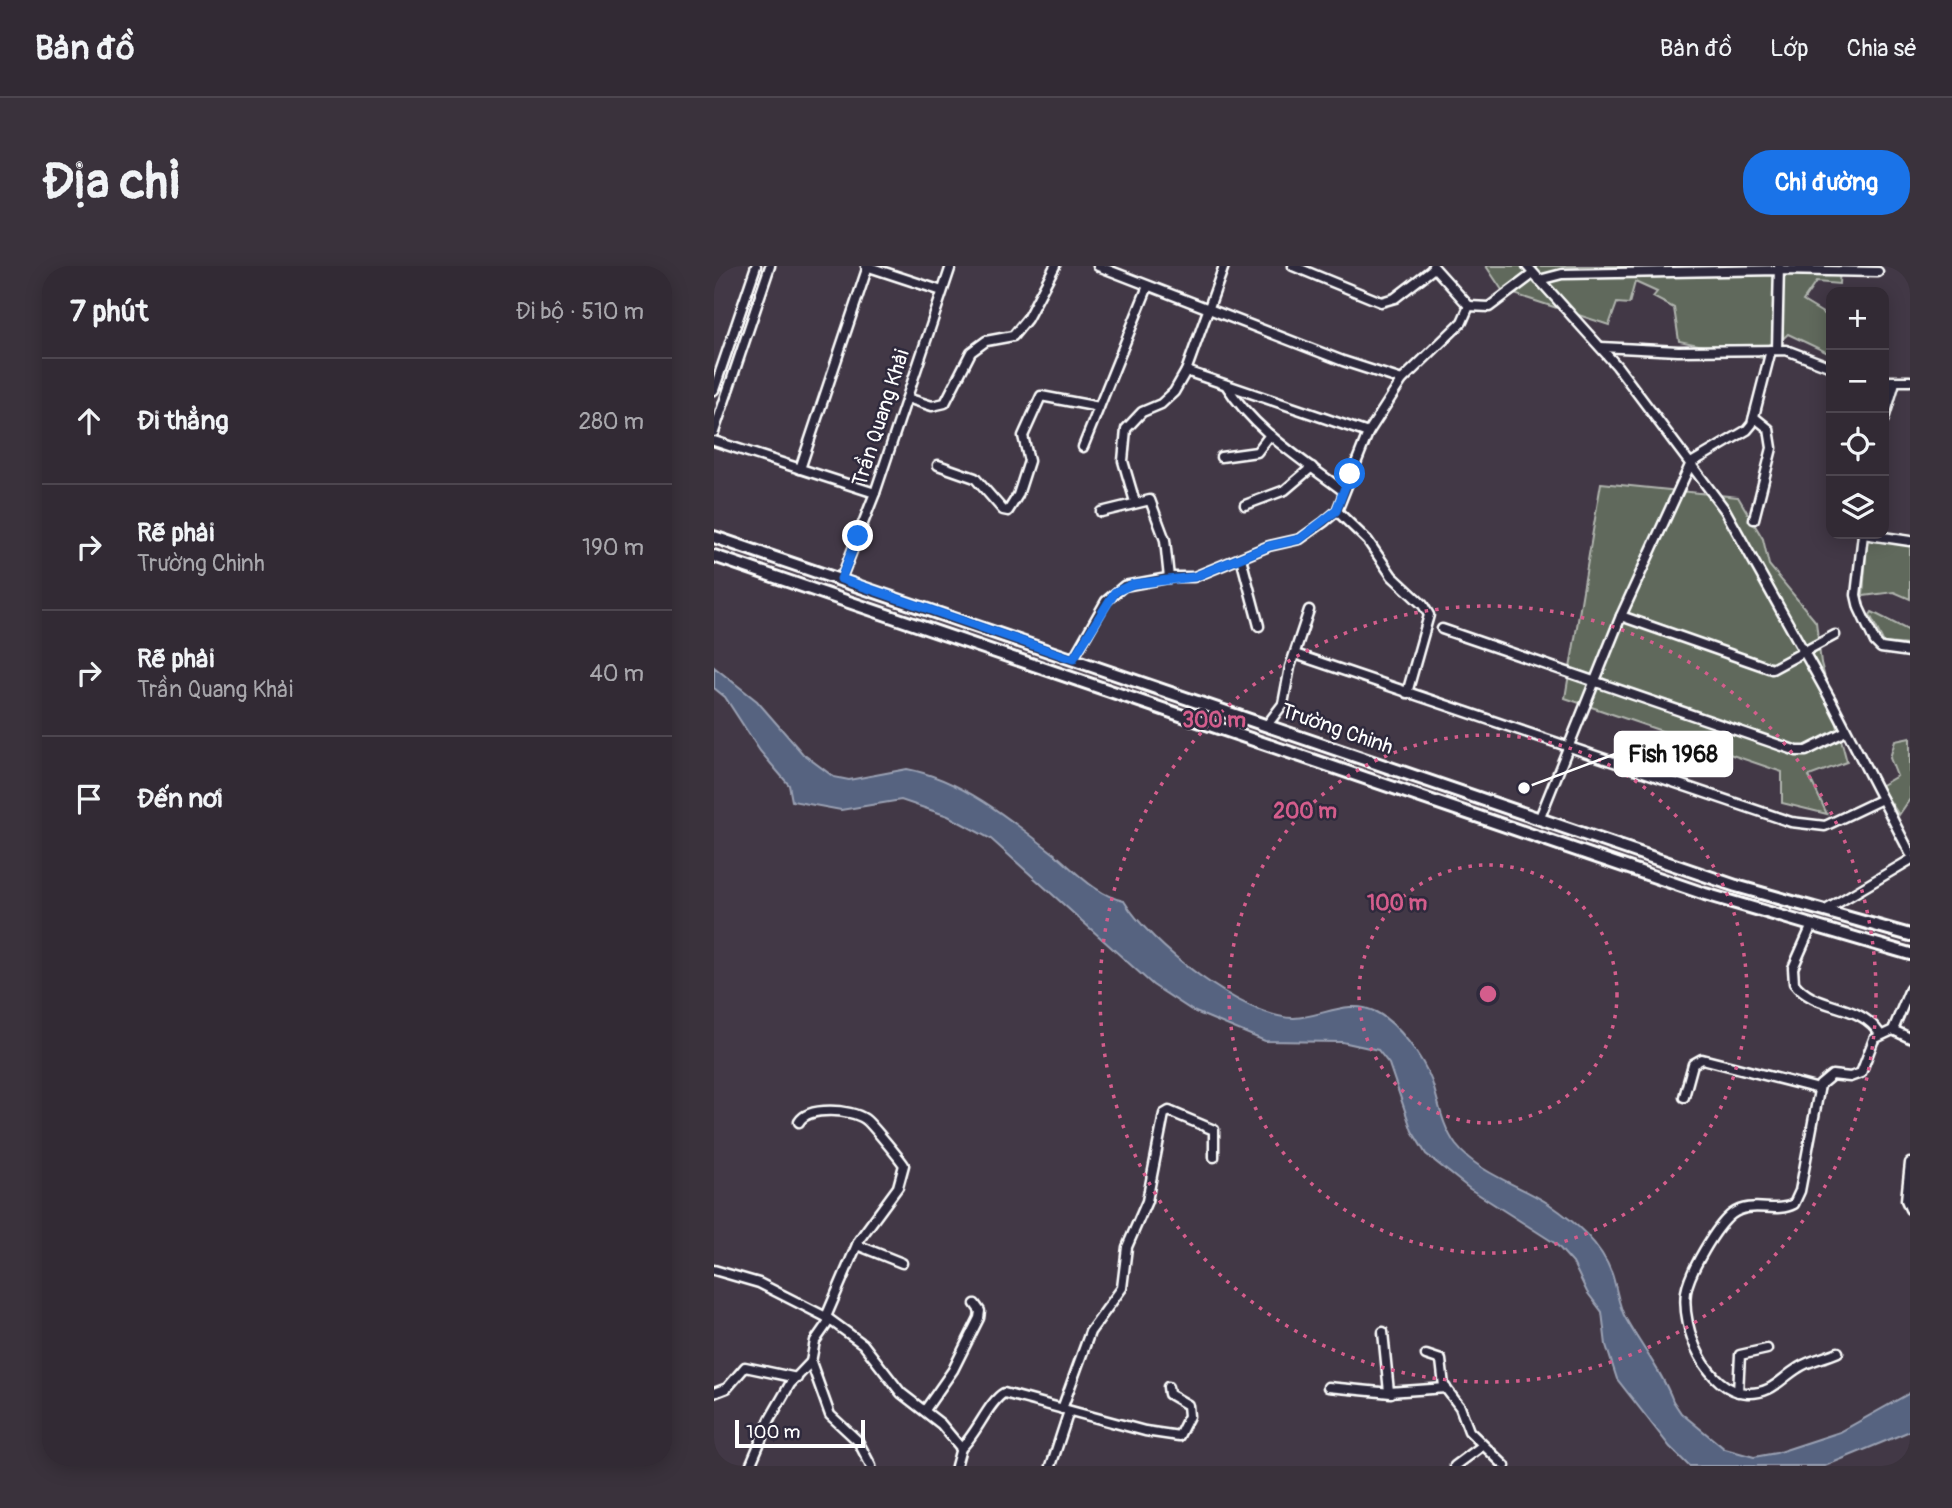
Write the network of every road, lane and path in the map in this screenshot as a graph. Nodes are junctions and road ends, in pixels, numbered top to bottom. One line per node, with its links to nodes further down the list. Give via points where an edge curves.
1 (755, 266): 27 (street)
2 (769, 266): 32 (street)
3 (867, 266): 15 (street); 41 (street)
4 (951, 266): 15 (street, Trần Quang Khải)
5 (1055, 266): 28 (street, via 1013,336 986,341 971,352 945,404 932,406)
6 (1098, 266): 14 (street)
7 (1224, 266): 17 (street)
8 (1293, 266): 10 (street, via 1381,302 1395,298)
9 (1527, 266): 13 (street)
10 (1434, 267): 16 (street)
11 (1779, 268): 12 (street); 13 (street); 19 (street)
12 (1878, 272)
13 (1536, 277): 16 (street, via 1489,307); 18 (street)
14 (1148, 286): 17 (street); 29 (street)
15 (942, 291): 28 (street, Trần Quang Khải)
16 (1469, 306): 22 (street, via 1462,321)
17 (1208, 309): 21 (street); 22 (street)
18 (1601, 347): 19 (street); 38 (street)
19 (1774, 350): 20 (street); 31 (street)
20 (1826, 366)
21 (1186, 371): 26 (street); 44 (street, via 1167,398 1142,412 1126,429 1124,461)
22 (1402, 380): 33 (street)
23 (1889, 381): 25 (street)
24 (1910, 381): 25 (street)
25 (1895, 382): 30 (street)
26 (1226, 385): 33 (street); 34 (street)
27 (714, 390)
28 (907, 398): 43 (street, Trần Quang Khải)
29 (1100, 407): 36 (street); 39 (street, via 1041,396 1023,436 1029,461 1009,510 1003,510 975,478)
30 (1886, 413)
31 (1754, 417): 38 (street, via 1747,430); 48 (street, via 1769,429 1772,448)
32 (714, 432)
33 (1368, 433): 42 (street)
34 (1270, 435): 37 (street, via 1257,452); 40 (street)
35 (714, 442): 41 (street)
36 (1083, 447)
37 (1221, 457)
38 (1691, 463): 59 (street); 64 (street, via 1725,510)
39 (938, 465)
40 (1312, 467): 42 (street); 45 (street, via 1285,490)
41 (800, 469): 43 (street)
42 (1342, 490): 46 (street)
43 (875, 493): 56 (street, Trần Quang Khải)
44 (1135, 502): 47 (street); 55 (street, via 1152,503 1165,540)
45 (1245, 505)
46 (1336, 511): 54 (street, via 1300,539); 68 (street, via 1368,541 1392,576 1429,615)
47 (1101, 512)
48 (1754, 519)
49 (714, 537): 56 (street, Trường Chinh)
50 (1889, 538): 52 (street)
51 (1862, 539): 63 (street, via 1856,595 1859,608 1881,648)
52 (1910, 541)
53 (714, 556): 57 (street, Trường Chinh)
54 (1241, 558): 55 (street, via 1194,577); 60 (street)
55 (1169, 578): 66 (street, via 1115,592)
56 (845, 581): 57 (street); 66 (street, Trường Chinh)
57 (842, 599): 71 (street, Trường Chinh)
58 (1308, 610): 65 (street)
59 (1621, 616): 64 (street, via 1772,669); 67 (street)
60 (1259, 625)
61 (1442, 629): 67 (street)
62 (1835, 635): 64 (street)
63 (1910, 652)
64 (1804, 653): 70 (street)
65 (1295, 654): 68 (street); 69 (street, via 1283,704)
66 (1073, 659): 69 (street, Trường Chinh)
67 (1594, 681): 70 (street, via 1797,751); 72 (street)
68 (1407, 693): 72 (street)
69 (1270, 726): 71 (street); 74 (street, Trường Chinh)
70 (1846, 731): 73 (street)
71 (1268, 744): 75 (street, Trường Chinh)
72 (1567, 746): 73 (street, via 1806,825 1831,825); 74 (street)
73 (1882, 799): 76 (street)
74 (1539, 820): 75 (street); 78 (street, Trường Chinh)
75 (1534, 835): 79 (street, Trường Chinh)
76 (1910, 853)
77 (1910, 860): 78 (street)
78 (1824, 911): 80 (street, Trường Chinh)
79 (1812, 925): 81 (street, Trường Chinh); 84 (street, via 1793,968 1794,983 1832,1006 1864,1015)
80 (1910, 935)
81 (1910, 954)
82 (1910, 989): 83 (street)
83 (1892, 1030): 84 (street); 85 (street)
84 (1880, 1034): 86 (street, via 1861,1073 1832,1075)
85 (1910, 1038)
86 (1819, 1089): 87 (street, via 1703,1059 1693,1064); 106 (street, via 1794,1204 1732,1214 1687,1288 1688,1319 1703,1360 1721,1385)
87 (1684, 1097)
88 (799, 1122): 92 (street, via 807,1114 831,1111 863,1118 904,1165 898,1187)
89 (1214, 1157): 110 (street, via 1214,1130 1169,1111 1164,1114 1147,1201 1127,1247 1122,1287 1090,1332)
90 (1910, 1163): 91 (street, via 1906,1200)
91 (1910, 1209)
92 (857, 1245): 93 (street); 96 (street)
93 (902, 1264)
94 (714, 1270): 96 (street, via 759,1283)
95 (975, 1304): 109 (street, via 979,1318 953,1370)
96 (828, 1319): 101 (street, via 815,1341); 109 (street, via 863,1344 901,1393)
97 (1383, 1332): 108 (street, via 1387,1390)
98 (1767, 1349): 106 (street, via 1740,1355)
99 (1838, 1352): 106 (street, via 1798,1368 1772,1390)
100 (1426, 1355): 105 (street, via 1441,1360)
101 (811, 1362): 102 (street); 114 (street, via 830,1415 858,1441)
102 (797, 1378): 107 (street, via 745,1367 727,1388); 113 (street, via 770,1419)
103 (1168, 1387): 110 (street, via 1169,1394 1188,1405 1189,1416 1180,1436)
104 (1328, 1387): 108 (street)
105 (1446, 1388): 108 (street); 111 (street)
106 (1738, 1392)
107 (714, 1393)
108 (1391, 1393)
109 (925, 1410): 112 (street)
110 (1065, 1410): 112 (street, via 1000,1395); 116 (street)
111 (1482, 1446): 117 (street); 118 (street)
112 (961, 1448): 115 (street)
113 (750, 1466)
114 (871, 1466)
115 (956, 1466)
116 (1051, 1466)
117 (1455, 1466)
118 (1505, 1466)

